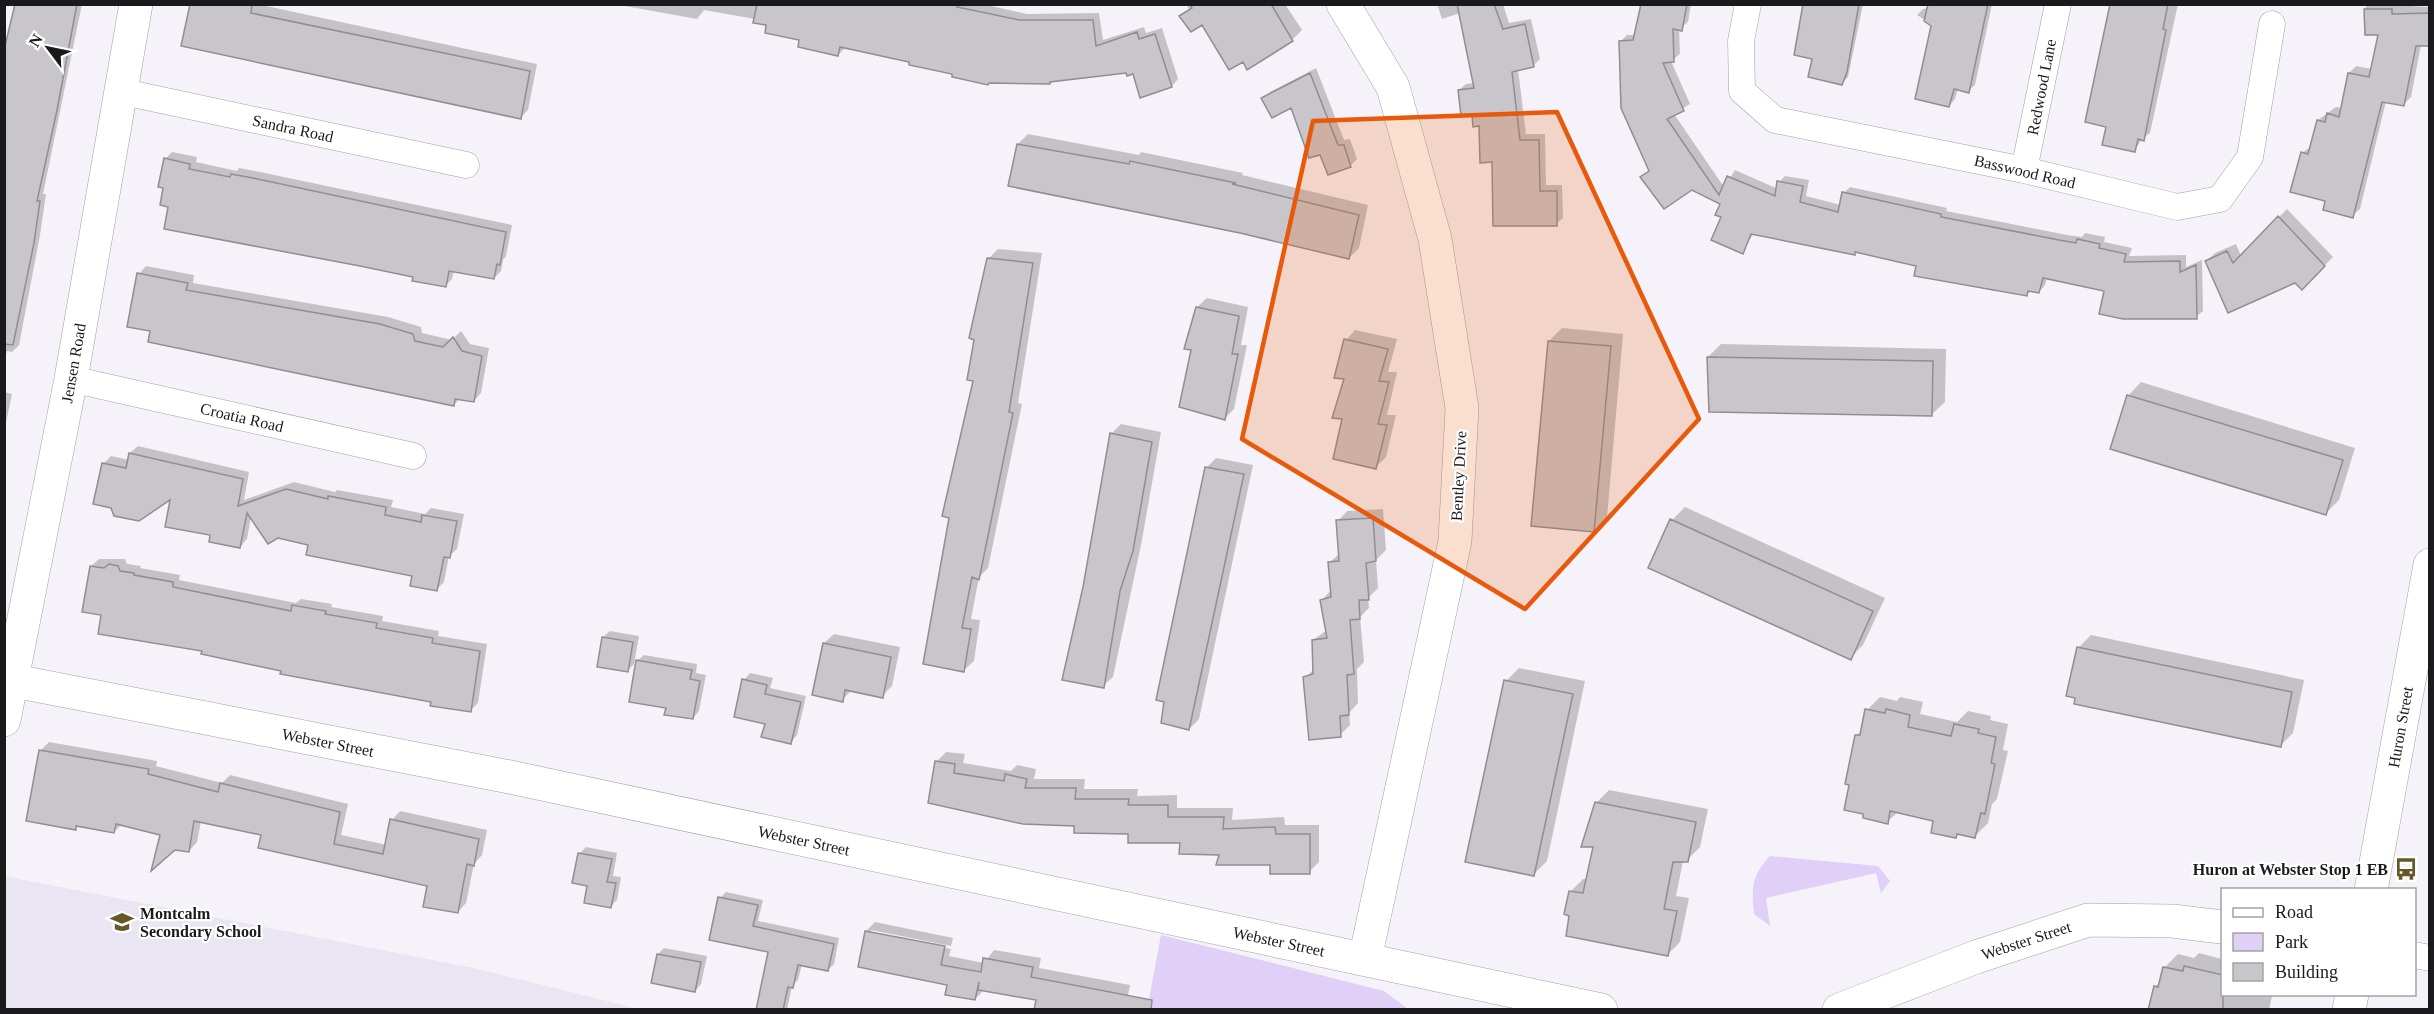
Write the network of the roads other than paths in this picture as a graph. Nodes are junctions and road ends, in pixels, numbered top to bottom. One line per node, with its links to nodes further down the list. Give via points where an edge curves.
1 (136, 4): 6 (street, Jensen Road)
2 (1343, 4): 16 (street, Bentley Drive, via 1393,87 1435,239 1462,408 1455,541)
3 (1748, 4): 8 (street, Basswood Road, via 1741,41 1742,91 1775,120)
4 (2058, 4): 8 (street, Redwood Lane)
5 (2272, 24): 8 (street, Basswood Road, via 2250,157 2220,199 2177,207)
6 (119, 91): 7 (street, Sandra Road); 9 (street, Jensen Road)
7 (466, 165)
8 (2024, 170)
9 (71, 379): 10 (street, Croatia Road); 12 (street, Jensen Road)
10 (414, 456)
11 (2430, 565): 14 (street, Huron Street)
12 (8, 680): 13 (street, Jensen Road); 16 (street, Webster Street, via 510,777)
13 (4, 720)
14 (2371, 888)
15 (2221, 927): 18 (street, Webster Street, via 2172,921 2088,920 1976,957)
16 (1365, 959): 17 (street, Webster Street)
17 (1601, 1010)
18 (1839, 1010)

